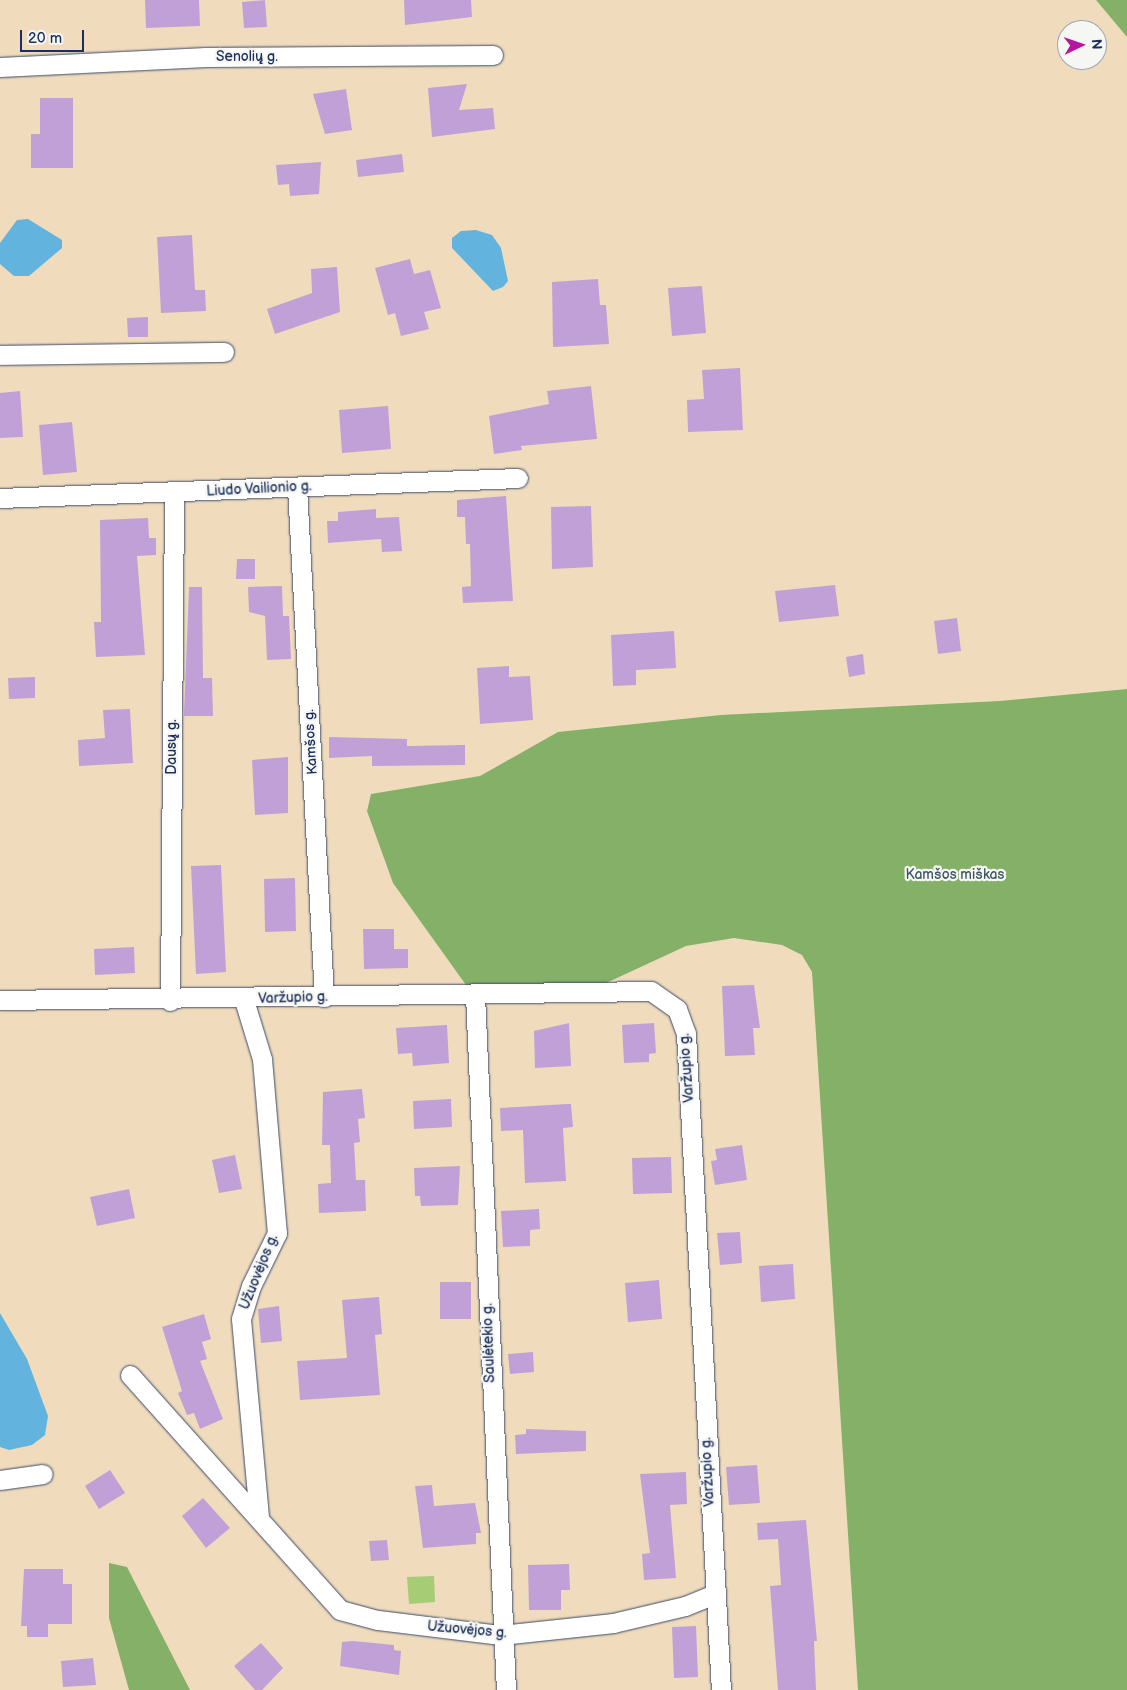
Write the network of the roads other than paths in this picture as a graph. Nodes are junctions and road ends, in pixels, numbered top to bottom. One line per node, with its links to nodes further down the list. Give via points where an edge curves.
1 (494, 55): 2 (street, Senolių g., via 206,57)
2 (0, 67)
3 (224, 352): 4 (street)
4 (0, 355)
5 (518, 478): 6 (street, Liudo Vailionio g.)
6 (297, 486): 7 (street, Liudo Vailionio g.); 10 (street, Kamšos g.)
7 (174, 493): 8 (street, Liudo Vailionio g.); 12 (street, Dausų g.)
8 (0, 498)
9 (475, 995): 10 (street, Varžupio g.); 18 (street, Varžupio g., via 651,991 677,1009 686,1034); 19 (street, Saulėtekio g.)
10 (324, 997): 13 (street, Varžupio g.)
11 (0, 1000): 12 (street, Varžupio g.)
12 (170, 1000): 13 (street, Varžupio g.)
13 (244, 1000): 17 (street, Užuovėjos g., via 262,1059 277,1233 251,1286 241,1320)
14 (130, 1375): 17 (street, Užuovėjos g.)
15 (43, 1474): 16 (street)
16 (0, 1480)
17 (259, 1517): 19 (street, Užuovėjos g., via 340,1610 378,1620)
18 (714, 1594): 19 (street, Užuovėjos g., via 685,1606 613,1623); 21 (street, Varžupio g.)
19 (501, 1635): 20 (street, Saulėtekio g.)
20 (506, 1690)
21 (721, 1690)

